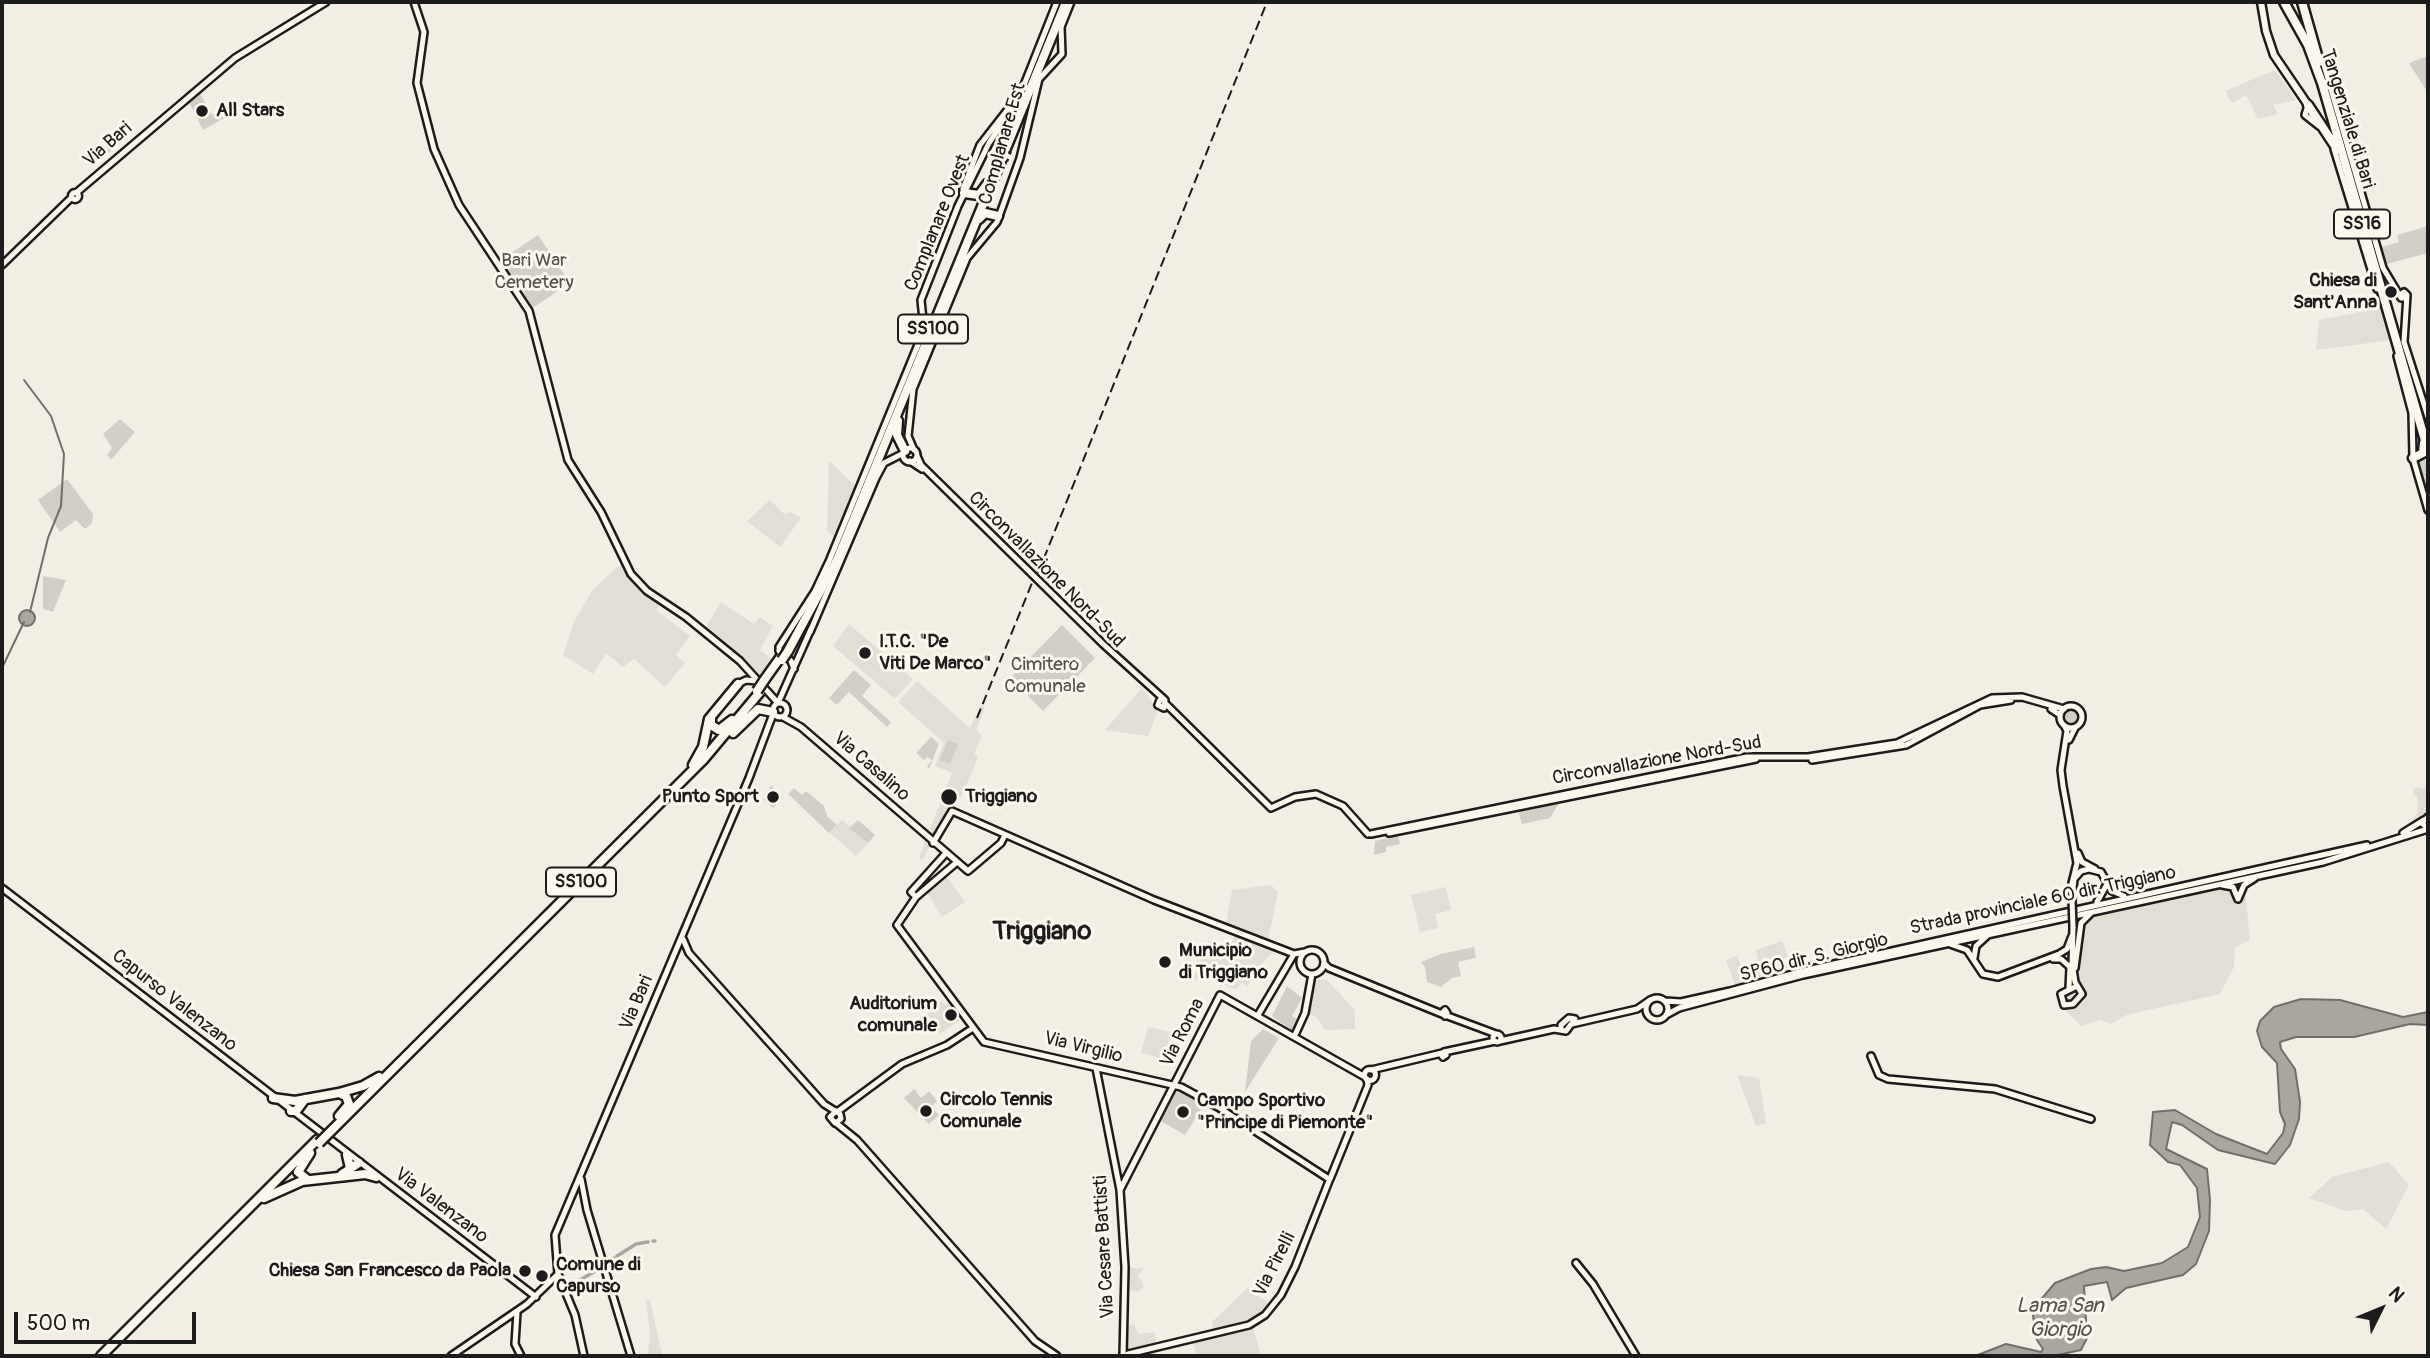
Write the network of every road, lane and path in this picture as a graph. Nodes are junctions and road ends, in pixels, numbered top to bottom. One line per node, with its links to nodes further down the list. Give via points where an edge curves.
1 (326, 2): 23 (main road, Via Bari, via 235,58 84,187)
2 (414, 2): 38 (main road, via 424,32 417,83 438,160 459,205 529,311 568,460 601,512 631,575)
3 (1064, 2): 9 (main road, Complanare Ovest); 13 (main road, Complanare Est, via 1062,54 1039,79); 16 (highway, SS100); 20 (highway, SS100)
4 (2261, 2): 10 (main road, via 2274,55)
5 (2286, 2): 7 (highway, Tangenziale di Bari / SS16); 8 (highway, Tangenziale di Bari / SS16)
6 (2304, 2): 7 (highway); 25 (main road, via 2383,268 2403,297 2404,342)
7 (2321, 71): 25 (highway, Tangenziale di Bari / SS16)
8 (2322, 83): 10 (highway, via 2324,109); 18 (highway, Tangenziale di Bari / SS16)
9 (1021, 94): 11 (main road, Complanare Ovest); 19 (main road, via 977,151)
10 (2307, 107): 18 (highway, SS16); 30 (main road, via 2305,115 2332,146 2345,177 2412,413)
11 (989, 143): 12 (main road); 14 (main road, Complanare Ovest)
12 (994, 151): 14 (main road); 15 (main road, bridge)
13 (1021, 153): 15 (main road); 17 (main road, Complanare Est)
14 (983, 154): 19 (main road, Complanare Ovest)
15 (1010, 157): 17 (main road)
16 (999, 159): 19 (highway, SS100, via 983,192 976,196); 22 (highway, SS100)
17 (1017, 166): 21 (main road, Complanare Est)
18 (2347, 170): 25 (highway, Tangenziale di Bari / SS16)
19 (964, 192): 22 (highway, via 977,203); 36 (main road, Complanare Ovest, via 921,300 924,330 830,559)
20 (984, 206): 21 (highway); 22 (highway, SS100)
21 (998, 216): 22 (highway, via 985,213); 29 (main road, Complanare Est, via 970,252 914,389)
22 (976, 220): 24 (highway, SS100); 36 (highway, SS100, via 833,560)
23 (2, 265)
24 (907, 391): 29 (highway, SS100, via 896,428); 34 (highway, SS100)
25 (2423, 418): 26 (highway); 27 (highway, Tangenziale di Bari / SS16); 28 (highway, Tangenziale di Bari / SS16); 30 (highway, via 2425,449)
26 (2428, 432)
27 (2428, 440)
28 (2428, 451)
29 (909, 454): 35 (main road, via 884,463); 45 (main road, Circonvallazione Nord-Sud)
30 (2416, 457): 31 (highway); 32 (main road)
31 (2428, 461)
32 (2427, 502): 33 (main road)
33 (2428, 510)
34 (838, 556): 35 (main road); 36 (highway, SS100)
35 (810, 632): 37 (main road)
36 (784, 654): 37 (main road); 39 (main road); 42 (highway, SS100)
37 (799, 656): 39 (main road)
38 (743, 664): 40 (main road); 41 (main road)
39 (794, 669): 43 (main road)
40 (751, 673): 41 (main road); 42 (main road)
41 (743, 680): 42 (main road); 49 (highway, SS100)
42 (763, 686): 44 (main road); 47 (highway, SS100); 50 (main road); 56 (highway, SS100)
43 (786, 688): 44 (main road); 48 (main road)
44 (778, 703): 48 (main road); 50 (main road)
45 (1162, 704): 57 (main road, Circonvallazione Nord-Sud); 57 (main road, Circonvallazione Nord-Sud)
46 (2064, 709): 51 (main road); 54 (main road, via 2074,706 2081,712 2082,720); 62 (main road, Circonvallazione Nord-Sud, via 2022,697 1992,698 1897,743 1808,757 1747,757)
47 (741, 710): 49 (highway, SS100, via 719,730 710,722); 55 (highway, SS100)
48 (787, 710): 50 (main road); 52 (main road, Via Casalino)
49 (715, 712): 55 (highway, SS100)
50 (776, 714): 52 (main road, Via Casalino); 56 (highway, SS100, via 761,708 755,711); 77 (main road, Via Bari)
51 (2060, 715): 53 (main road); 62 (main road, Circonvallazione Nord-Sud, via 2028,702 1993,702 1898,747 1808,760 1757,759)
52 (793, 721): 63 (main road, Via Casalino)
53 (2064, 725): 54 (main road); 69 (main road, via 2062,782 2077,863)
54 (2075, 728): 67 (main road, via 2067,754 2066,786 2080,860)
55 (692, 768): 107 (highway, SS100)
56 (678, 786): 107 (highway, SS100)
57 (1256, 793): 62 (main road, Circonvallazione Nord-Sud, via 1273,809 1308,793 1335,800)
58 (2426, 818): 59 (main road, via 2423,825); 73 (main road, Strada provinciale 60 dir. Triggiano, via 2405,832 2365,845)
59 (2428, 829): 68 (main road, SP60 dir. S. Giorgio)
60 (935, 835): 61 (main road, via 951,811); 63 (main road); 64 (main road)
61 (1004, 835): 66 (main road, Via Casalino, via 1001,843 968,871); 84 (main road)
62 (1370, 835)
63 (926, 837): 64 (main road, Via Casalino)
64 (933, 843): 65 (main road, Via Casalino)
65 (946, 853): 66 (main road, Via Casalino); 74 (main road)
66 (957, 862): 74 (main road)
67 (2095, 869): 69 (main road, via 2081,871); 70 (main road)
68 (2273, 872): 72 (main road, SP60 dir. S. Giorgio); 72 (main road, via 2249,880 2238,899 2233,887 2225,884)
69 (2072, 883): 79 (main road, bridge)
70 (2107, 884): 73 (main road, via 2121,896); 75 (main road, via 2102,898)
71 (2, 888): 113 (main road, Capurso Valenzano)
72 (2198, 888): 76 (main road, SP60 dir. S. Giorgio)
73 (2155, 892): 75 (main road, Strada provinciale 60 dir. Triggiano)
74 (914, 894): 103 (main road, via 897,925)
75 (2088, 905): 98 (main road, Strada provinciale 60 dir. Triggiano, via 1730,991)
76 (2099, 909): 78 (main road, SP60 dir. S. Giorgio); 94 (main road, via 2081,923)
77 (684, 932): 80 (main road, Via Bari); 82 (main road)
78 (1992, 933): 81 (main road, SP60 dir. S. Giorgio); 87 (main road, via 1976,946)
79 (2073, 936): 86 (main road, via 2064,951); 88 (main road)
80 (678, 945): 82 (main road); 85 (main road, Via Bari)
81 (1940, 945): 87 (main road, via 1962,946); 101 (main road, SP60 dir. S. Giorgio, via 1803,975)
82 (688, 952): 85 (main road); 114 (main road, bridge)
83 (1305, 952): 84 (main road); 90 (main road); 91 (main road, via 1317,951)
84 (1294, 954): 89 (main road); 90 (main road)
85 (674, 956): 127 (main road, Via Bari, via 582,1172)
86 (2043, 961): 87 (main road, via 1994,977 1981,973); 92 (main road, via 2061,959)
87 (1974, 962)
88 (2073, 962): 92 (main road); 94 (main road)
89 (1288, 965): 90 (main road); 100 (main road)
90 (1300, 965): 93 (main road)
91 (1325, 967): 93 (main road); 105 (main road, via 1445,1013)
92 (2072, 971): 96 (main road)
93 (1312, 974): 104 (main road, via 1305,1013)
94 (2074, 978): 95 (main road)
95 (2077, 986): 96 (main road); 96 (main road, via 2081,996 2067,1006 2060,998)
96 (2069, 988)
97 (1650, 1000): 98 (main road); 99 (main road); 102 (main road)
98 (1665, 1001): 101 (main road)
99 (1631, 1011): 102 (main road); 105 (main road, via 1573,1021 1566,1031 1561,1027)
100 (1258, 1015): 104 (main road); 111 (main road, Via Roma, via 1220,995)
101 (1666, 1015): 102 (main road, via 1660,1019)
102 (1649, 1016)
103 (973, 1028): 108 (main road, Via Virgilio, via 984,1042); 116 (main road, via 902,1064)
104 (1294, 1035): 109 (main road)
105 (1495, 1038): 109 (main road)
106 (1871, 1056): 118 (main road, via 1879,1075 1888,1079 1995,1089)
107 (392, 1068): 110 (highway, SS100); 119 (highway, SS100)
108 (1096, 1068): 111 (main road, Via Virgilio); 128 (main road, Via Cesare Battisti)
109 (1370, 1076): 125 (main road, Via Pirelli)
110 (379, 1077): 112 (highway, SS100); 119 (highway, SS100)
111 (1174, 1085): 125 (main road, Via Virgilio); 128 (main road, Via Roma)
112 (339, 1093): 115 (highway, SS100, via 306,1099); 119 (highway, SS100, via 349,1104)
113 (273, 1098): 115 (highway)
114 (824, 1104): 116 (main road); 116 (main road, via 830,1117)
115 (294, 1107): 117 (highway)
116 (838, 1116): 140 (main road, via 1035,1341)
117 (301, 1119): 120 (main road)
118 (2091, 1119)
119 (332, 1127): 120 (highway, SS100, bridge)
120 (319, 1143): 121 (main road, Via Valenzano); 126 (highway, via 298,1169); 129 (highway, SS100); 135 (highway, SS100)
121 (347, 1155): 122 (main road, Via Valenzano); 123 (highway)
122 (359, 1164): 123 (highway); 124 (main road, Via Valenzano)
123 (351, 1171): 124 (highway, SS100); 126 (highway, SS100)
124 (376, 1177): 132 (main road, Via Valenzano)
125 (1329, 1179): 134 (main road, Via Pirelli, via 1295,1267 1265,1315 1250,1325)
126 (308, 1180): 129 (highway, SS100)
127 (580, 1190): 131 (main road, via 572,1196 555,1235); 139 (main road)
128 (1120, 1191): 134 (main road, Via Cesare Battisti)
129 (264, 1198): 135 (highway, SS100)
130 (1576, 1263): 141 (main road)
131 (558, 1274): 132 (main road); 138 (main road, via 576,1315)
132 (536, 1297): 133 (main road)
133 (517, 1312): 136 (main road); 137 (main road, via 515,1343)
134 (1127, 1355)
135 (103, 1356)
136 (451, 1356)
137 (521, 1356)
138 (584, 1356)
139 (631, 1356)
140 (1058, 1356)
141 (1636, 1356)

